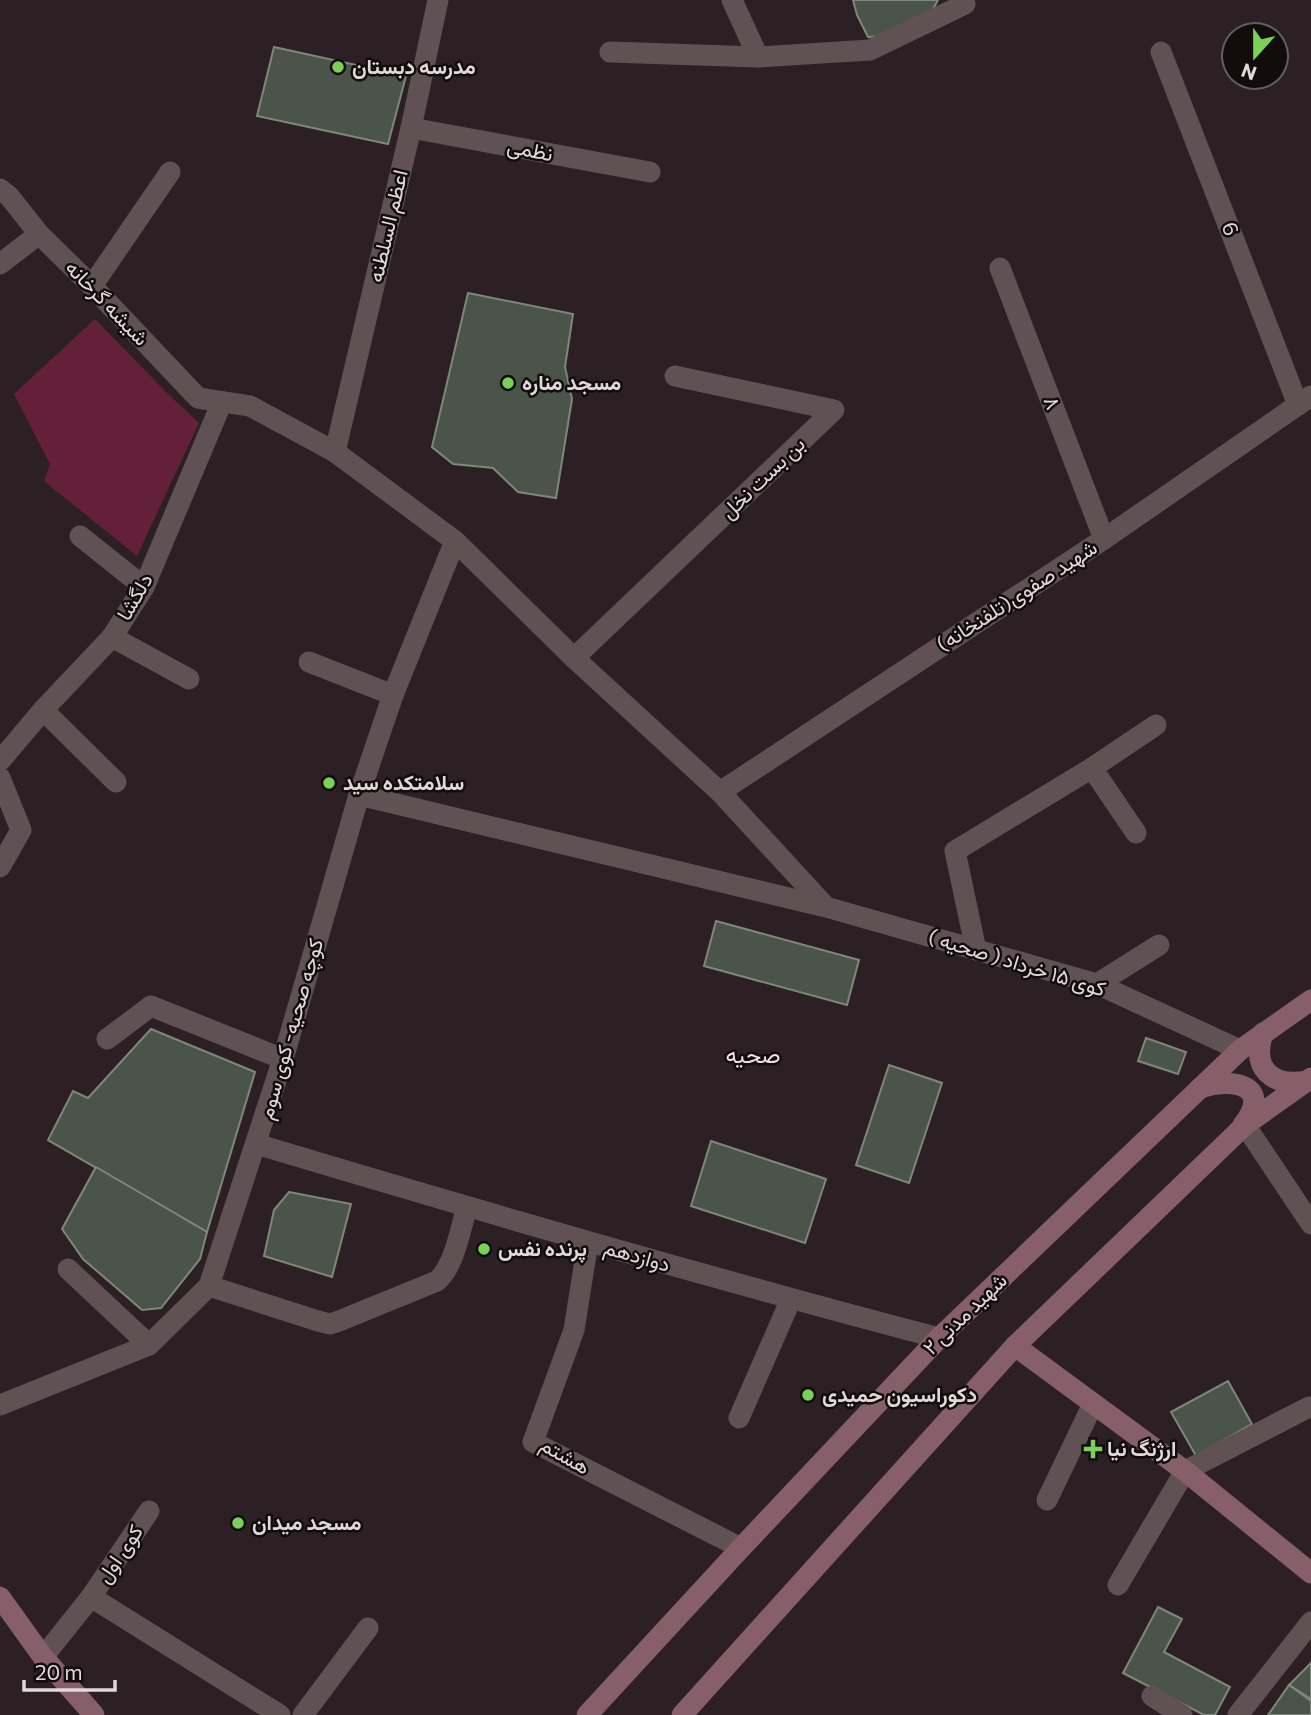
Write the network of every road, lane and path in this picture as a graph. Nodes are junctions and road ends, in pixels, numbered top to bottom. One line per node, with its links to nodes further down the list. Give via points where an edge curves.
1 (438, 0): 7 (street, اعظم السلطنه)
2 (732, 0): 6 (street)
3 (963, 0): 6 (street, via 965,4 870,50)
4 (610, 52): 6 (street)
5 (1161, 52): 16 (street, 6)
6 (758, 57)
7 (411, 128): 9 (street, نظمی); 18 (street, اعظم السلطنه)
8 (170, 172): 14 (street)
9 (650, 172)
10 (0, 189): 11 (street, شیشه گرخانه)
11 (39, 234): 12 (street); 14 (street, شیشه گرخانه)
12 (0, 264)
13 (1000, 268): 20 (street, ۸)
14 (92, 286): 17 (street, شیشه گرخانه, via 198,398)
15 (675, 376): 24 (street, بن بست نخل, via 834,410)
16 (1305, 400): 20 (street, شهید صفوی(تلفنخانه))
17 (222, 402): 18 (street, شیشه گرخانه, via 250,406); 22 (street, دلگشا)
18 (335, 452): 21 (street, شیشه گرخانه)
19 (80, 536): 22 (street)
20 (1104, 539): 34 (street, شهید صفوی(تلفنخانه))
21 (455, 541): 24 (street, شیشه گرخانه); 27 (street, کوچه صحیه- کوی سوم)
22 (144, 587): 23 (street, دلگشا)
23 (112, 637): 26 (street); 28 (street, دلگشا)
24 (574, 658): 34 (street, شیشه گرخانه)
25 (309, 662): 27 (street)
26 (189, 678)
27 (393, 695): 35 (street, کوچه صحیه- کوی سوم)
28 (43, 710): 30 (street, دلگشا); 33 (street)
29 (1156, 725): 31 (street)
30 (0, 761)
31 (1092, 768): 36 (street); 40 (street, via 955,851)
32 (0, 778): 37 (street, via 22,830)
33 (116, 782)
34 (720, 792): 38 (street, شیشه گرخانه)
35 (359, 795): 38 (street, کوی ۱۵ خرداد ( صحیه )); 46 (street, کوچه صحیه- کوی سوم)
36 (1136, 833)
37 (0, 867)
38 (826, 907): 40 (street, کوی ۱۵ خرداد ( صحیه ))
39 (1159, 945): 41 (street)
40 (976, 950): 41 (street, کوی ۱۵ خرداد ( صحیه ))
41 (1097, 984): 45 (street, کوی ۱۵ خرداد ( صحیه ))
42 (1311, 1000): 43 (main road, شهید مدنی ۲)
43 (1263, 1033): 45 (main road, شهید مدنی ۲); 47 (main road, via 1259,1054 1267,1073 1288,1082)
44 (107, 1039): 46 (street, via 151,1006)
45 (1240, 1050): 48 (main road, شهید مدنی ۲)
46 (283, 1059): 50 (street, کوچه صحیه- کوی سوم)
47 (1310, 1079): 49 (main road)
48 (1199, 1089): 49 (main road, via 1234,1083 1250,1091 1252,1109); 57 (main road, شهید مدنی ۲)
49 (1240, 1130): 52 (street); 59 (main road)
50 (256, 1144): 51 (street, دوازدهم); 55 (street, کوچه صحیه- کوی سوم)
51 (467, 1207): 53 (street, دوازدهم); 55 (street, via 450,1264 437,1281 330,1324)
52 (1311, 1224)
53 (588, 1242): 56 (street, دوازدهم); 67 (street, هشتم, via 574,1330 533,1442)
54 (68, 1269): 58 (street)
55 (209, 1286): 58 (street, کوچه صحیه- کوی سوم)
56 (791, 1299): 57 (street, دوازدهم); 63 (street)
57 (939, 1338): 67 (main road, شهید مدنی ۲)
58 (149, 1345): 61 (street, کوچه صحیه- کوی سوم)
59 (1015, 1346): 60 (main road); 80 (main road)
60 (1093, 1404): 64 (main road); 65 (street)
61 (0, 1405)
62 (1308, 1407): 64 (street)
63 (739, 1418)
64 (1185, 1471): 68 (main road); 69 (street)
65 (1047, 1500)
66 (149, 1511): 71 (street, کوی اول)
67 (741, 1548): 79 (main road, شهید مدنی ۲)
68 (1310, 1572)
69 (1118, 1584)
70 (0, 1597): 74 (main road)
71 (91, 1597): 74 (street, کوی اول); 77 (street, کوی اول)
72 (1311, 1622): 82 (street)
73 (368, 1628): 78 (street)
74 (43, 1657): 76 (main road)
75 (1152, 1696): 81 (street)
76 (94, 1715)
77 (280, 1715)
78 (303, 1715)
79 (587, 1715)
80 (682, 1715)
81 (1182, 1715)
82 (1238, 1715)

